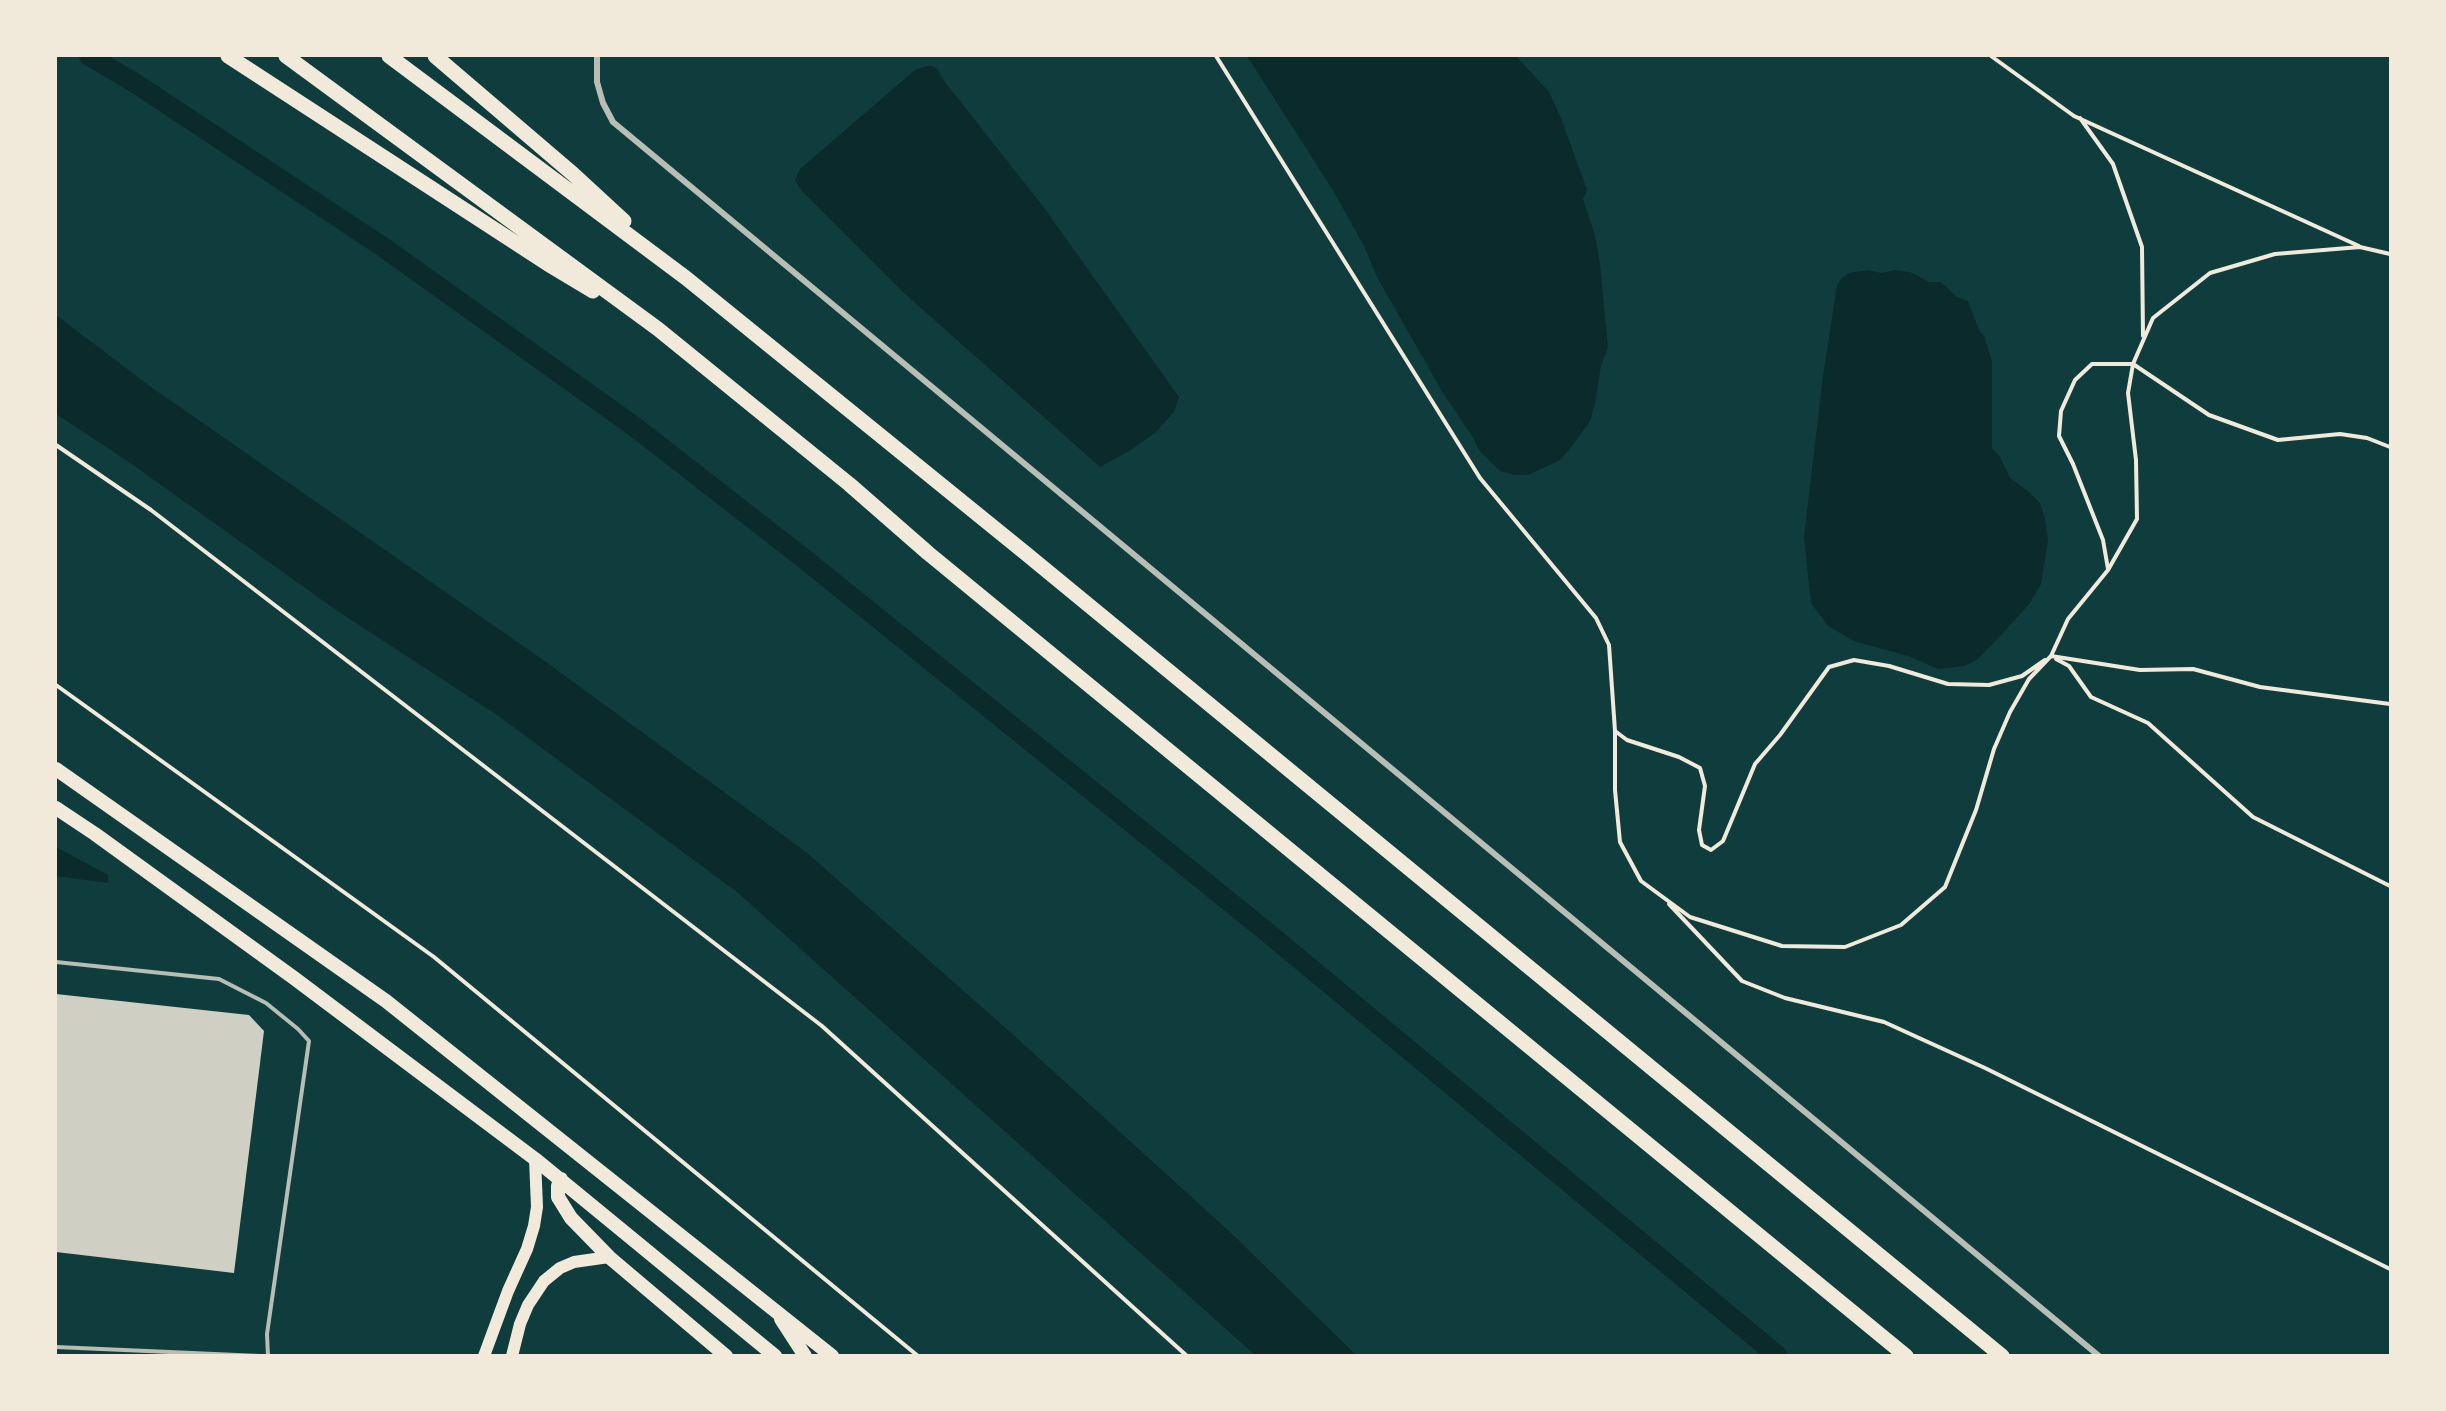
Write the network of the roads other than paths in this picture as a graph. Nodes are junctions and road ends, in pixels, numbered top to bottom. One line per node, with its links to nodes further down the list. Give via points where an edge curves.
1 (228, 56): 7 (highway, via 548,264)
2 (286, 56): 7 (highway)
3 (389, 56): 6 (highway)
4 (435, 56): 6 (highway, via 573,174)
5 (597, 56): 26 (street, via 597,82 613,122)
6 (686, 278): 25 (highway)
7 (658, 329): 24 (highway)
8 (56, 769): 14 (highway, via 386,1001)
9 (56, 808): 11 (highway, via 294,978)
10 (56, 962): 18 (lane, via 219,979 266,1003 309,1041 267,1335)
11 (535, 1159): 12 (highway); 16 (main road, via 534,1226)
12 (561, 1179): 13 (highway, via 558,1186 562,1204); 21 (highway)
13 (609, 1257): 19 (main road, via 574,1262 544,1281 528,1305); 20 (highway)
14 (776, 1309): 22 (highway); 23 (highway)
15 (56, 1347): 17 (lane)
16 (484, 1353)
17 (260, 1356)
18 (268, 1356)
19 (512, 1356)
20 (726, 1356)
21 (775, 1356)
22 (804, 1356)
23 (832, 1356)
24 (1906, 1356)
25 (2002, 1356)
26 (2098, 1356)

